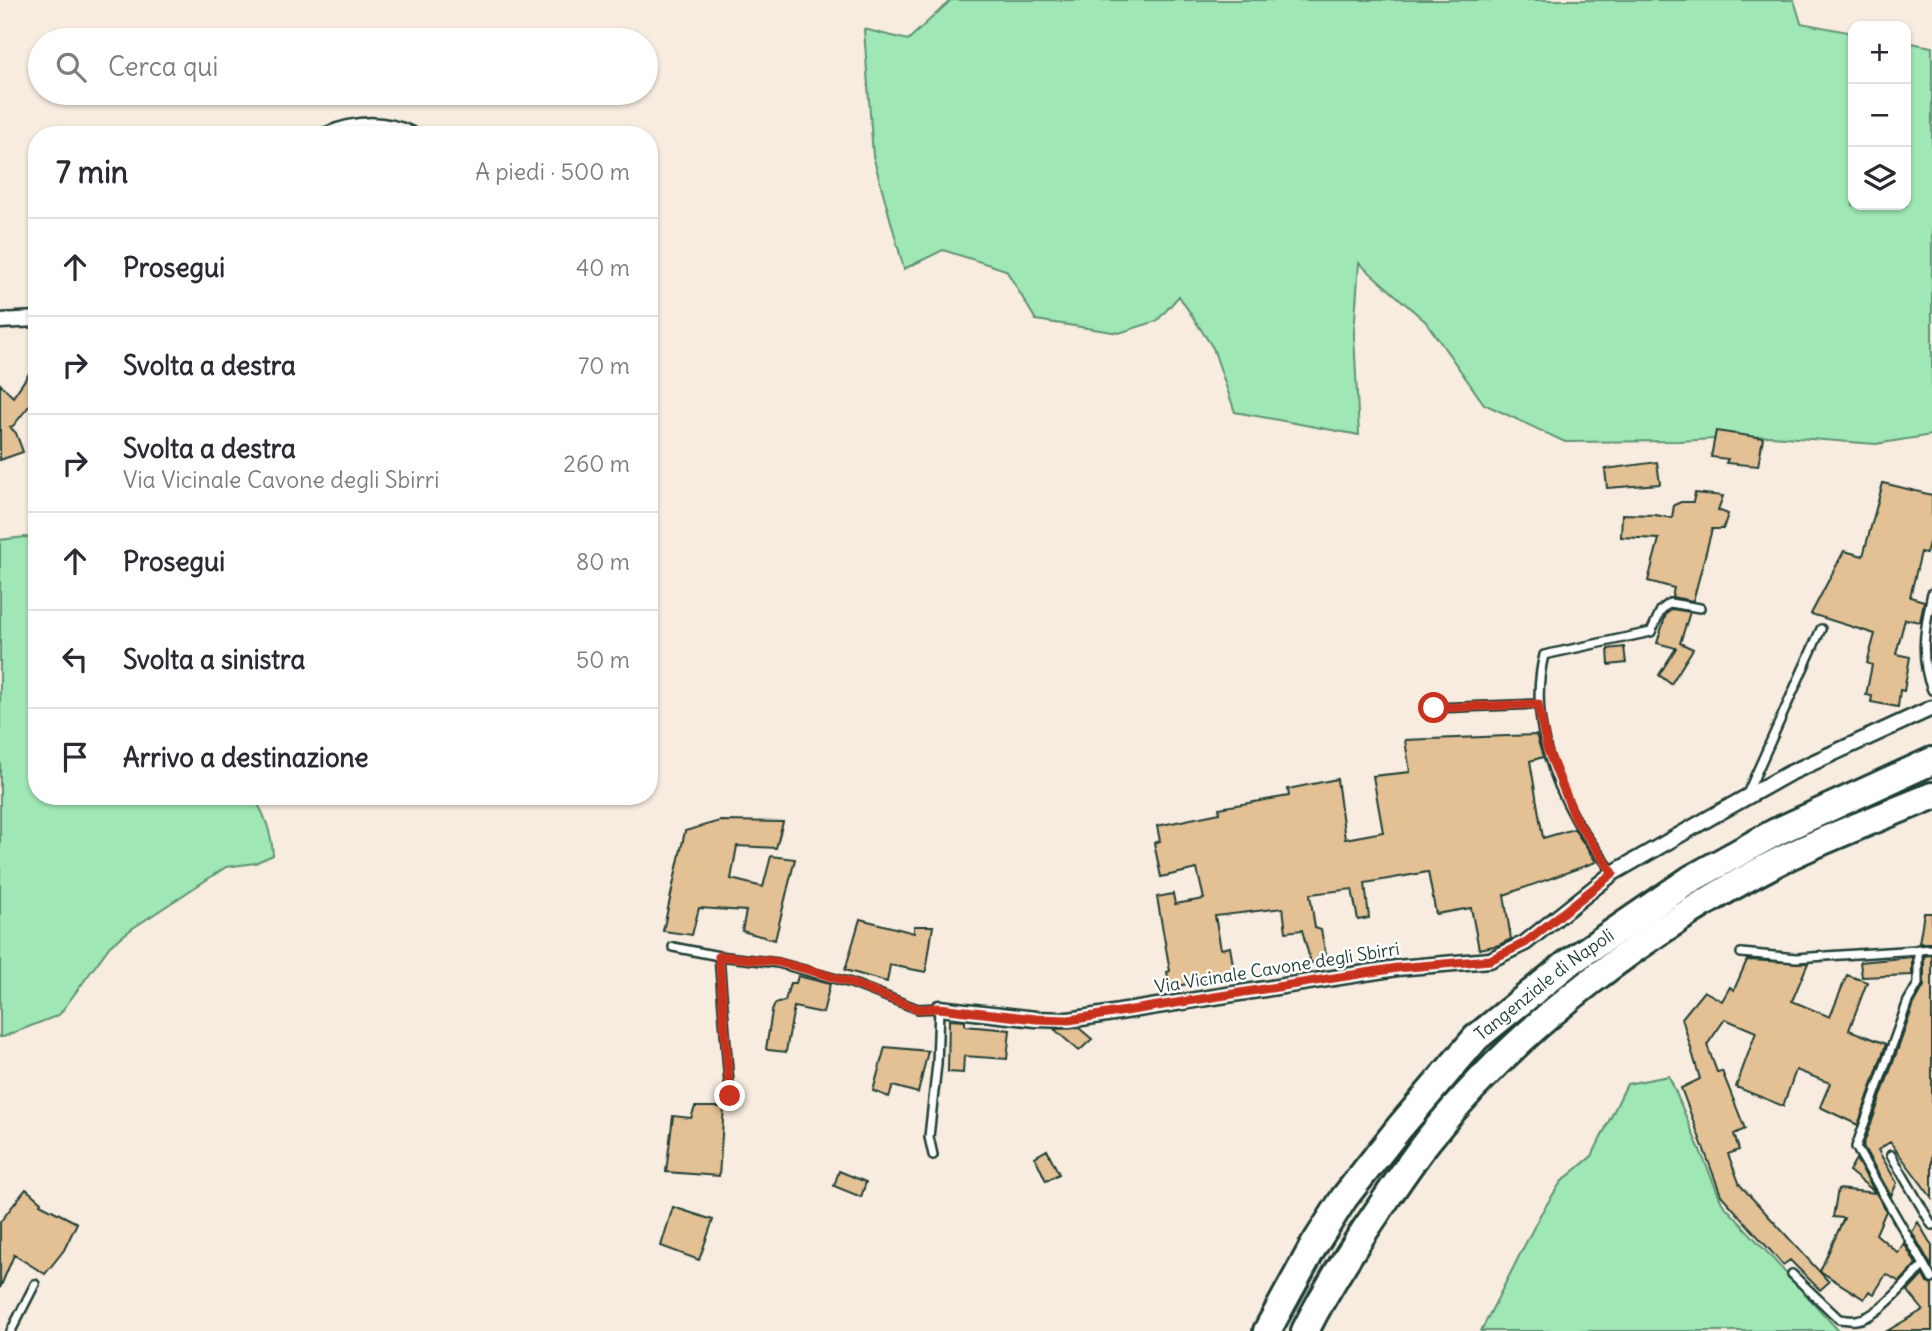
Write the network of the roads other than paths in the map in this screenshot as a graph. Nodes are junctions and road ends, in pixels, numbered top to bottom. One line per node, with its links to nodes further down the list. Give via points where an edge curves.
1 (360, 126): 2 (street)
2 (382, 126)
3 (28, 319): 4 (street)
4 (0, 321)
5 (1932, 593): 8 (lane, via 1924,629 1926,672)
6 (1700, 608): 9 (lane, via 1670,603 1661,610 1651,632 1544,654)
7 (1821, 629): 14 (lane)
8 (1932, 690)
9 (1538, 704): 10 (lane); 15 (lane, via 1547,748 1576,820)
10 (1434, 708)
11 (1932, 708): 14 (street, Via Vicinale Cavone degli Sbirri)
12 (1932, 761): 31 (highway, Tangenziale di Napoli, via 1776,832 1691,879 1567,964 1476,1038 1345,1198)
13 (1932, 796): 32 (highway, Tangenziale di Napoli, via 1782,860 1670,925 1611,965 1522,1040 1428,1140 1344,1262)
14 (1746, 797): 15 (street, Via Vicinale Cavone degli Sbirri)
15 (1613, 873): 21 (street, Via Vicinale Cavone degli Sbirri, via 1525,943 1490,960 1397,968 1069,1020)
16 (673, 947): 20 (lane)
17 (1918, 949): 18 (lane); 19 (lane, via 1796,958); 26 (lane, via 1918,984 1856,1147)
18 (1932, 949)
19 (1741, 953)
20 (719, 956): 21 (lane, via 778,962 918,1009); 22 (lane)
21 (939, 1008): 23 (lane, via 929,1137)
22 (730, 1096)
23 (933, 1155)
24 (1891, 1155): 25 (lane)
25 (1932, 1225)
26 (1923, 1265): 27 (lane, via 1886,1303 1856,1320 1839,1319); 28 (lane)
27 (1792, 1274)
28 (1932, 1279)
29 (35, 1284): 30 (lane)
30 (11, 1331)
31 (1268, 1331)
32 (1305, 1331)

